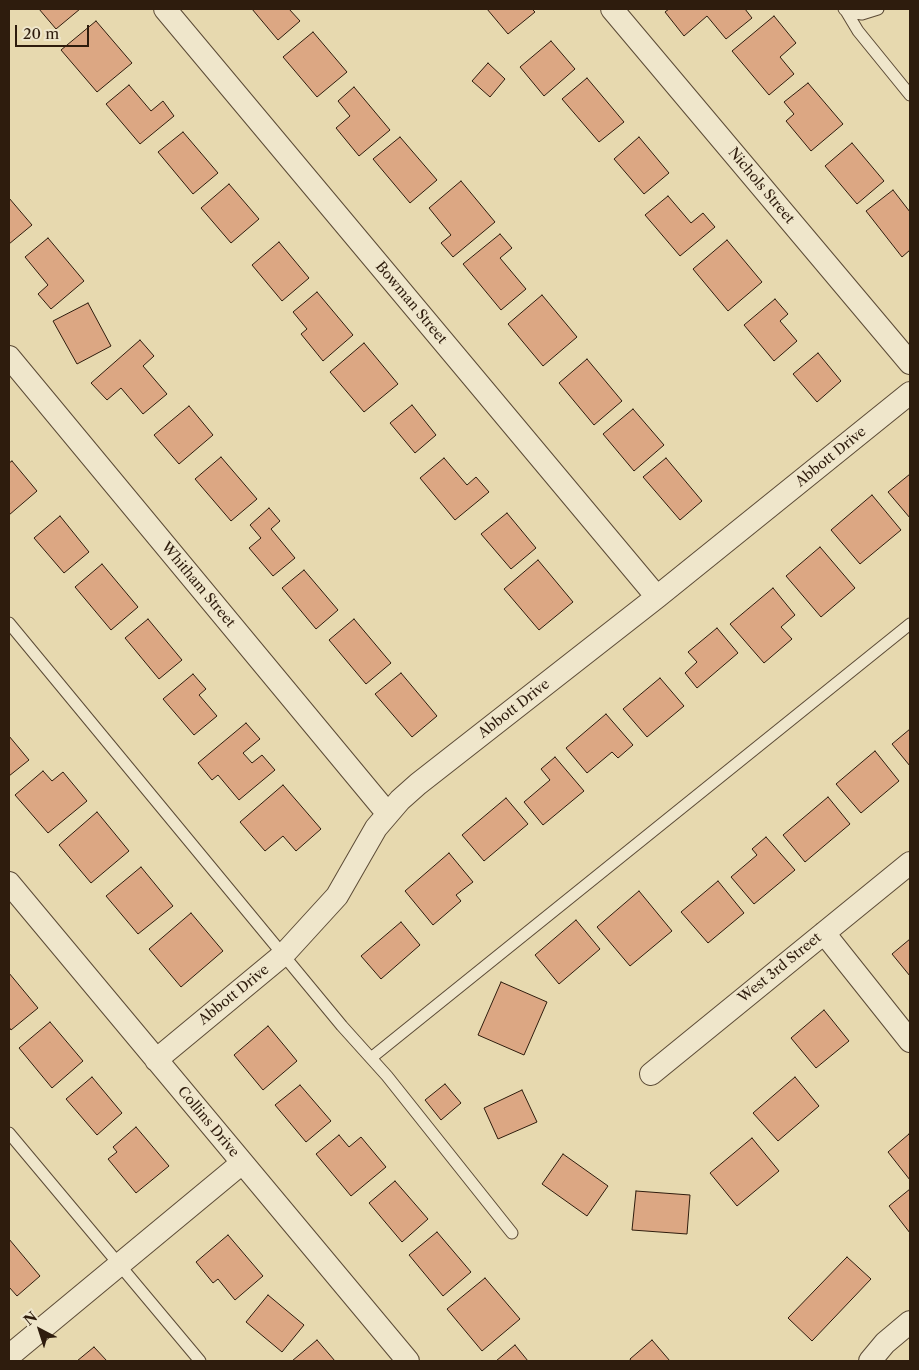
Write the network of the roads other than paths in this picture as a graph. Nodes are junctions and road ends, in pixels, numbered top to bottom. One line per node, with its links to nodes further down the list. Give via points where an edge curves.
1 (164, 9): 9 (street, Bowman Street)
2 (612, 9): 7 (street, Nichols Street)
3 (878, 9): 4 (lane, via 862,14)
4 (845, 10): 5 (lane)
5 (910, 95)
6 (9, 357): 12 (street, Whitham Street)
7 (910, 363)
8 (910, 393): 9 (street, Abbott Drive)
9 (657, 597): 12 (street, Abbott Drive, via 418,784)
10 (9, 623): 16 (lane)
11 (910, 624): 18 (lane)
12 (388, 814): 16 (street, Abbott Drive, via 376,828 337,896)
13 (910, 864): 15 (street, West 3rd Street)
14 (9, 883): 19 (street, Collins Drive)
15 (824, 933): 17 (street); 20 (street, West 3rd Street)
16 (284, 954): 18 (lane); 19 (street, Abbott Drive)
17 (910, 1040)
18 (371, 1058): 23 (lane)
19 (156, 1060): 22 (street, Collins Drive)
20 (651, 1074)
21 (9, 1133): 24 (lane)
22 (242, 1162): 24 (street); 28 (street, Collins Drive)
23 (512, 1233)
24 (120, 1264): 26 (street); 27 (lane)
25 (910, 1322): 29 (street)
26 (9, 1356)
27 (200, 1361)
28 (408, 1361)
29 (870, 1361)

